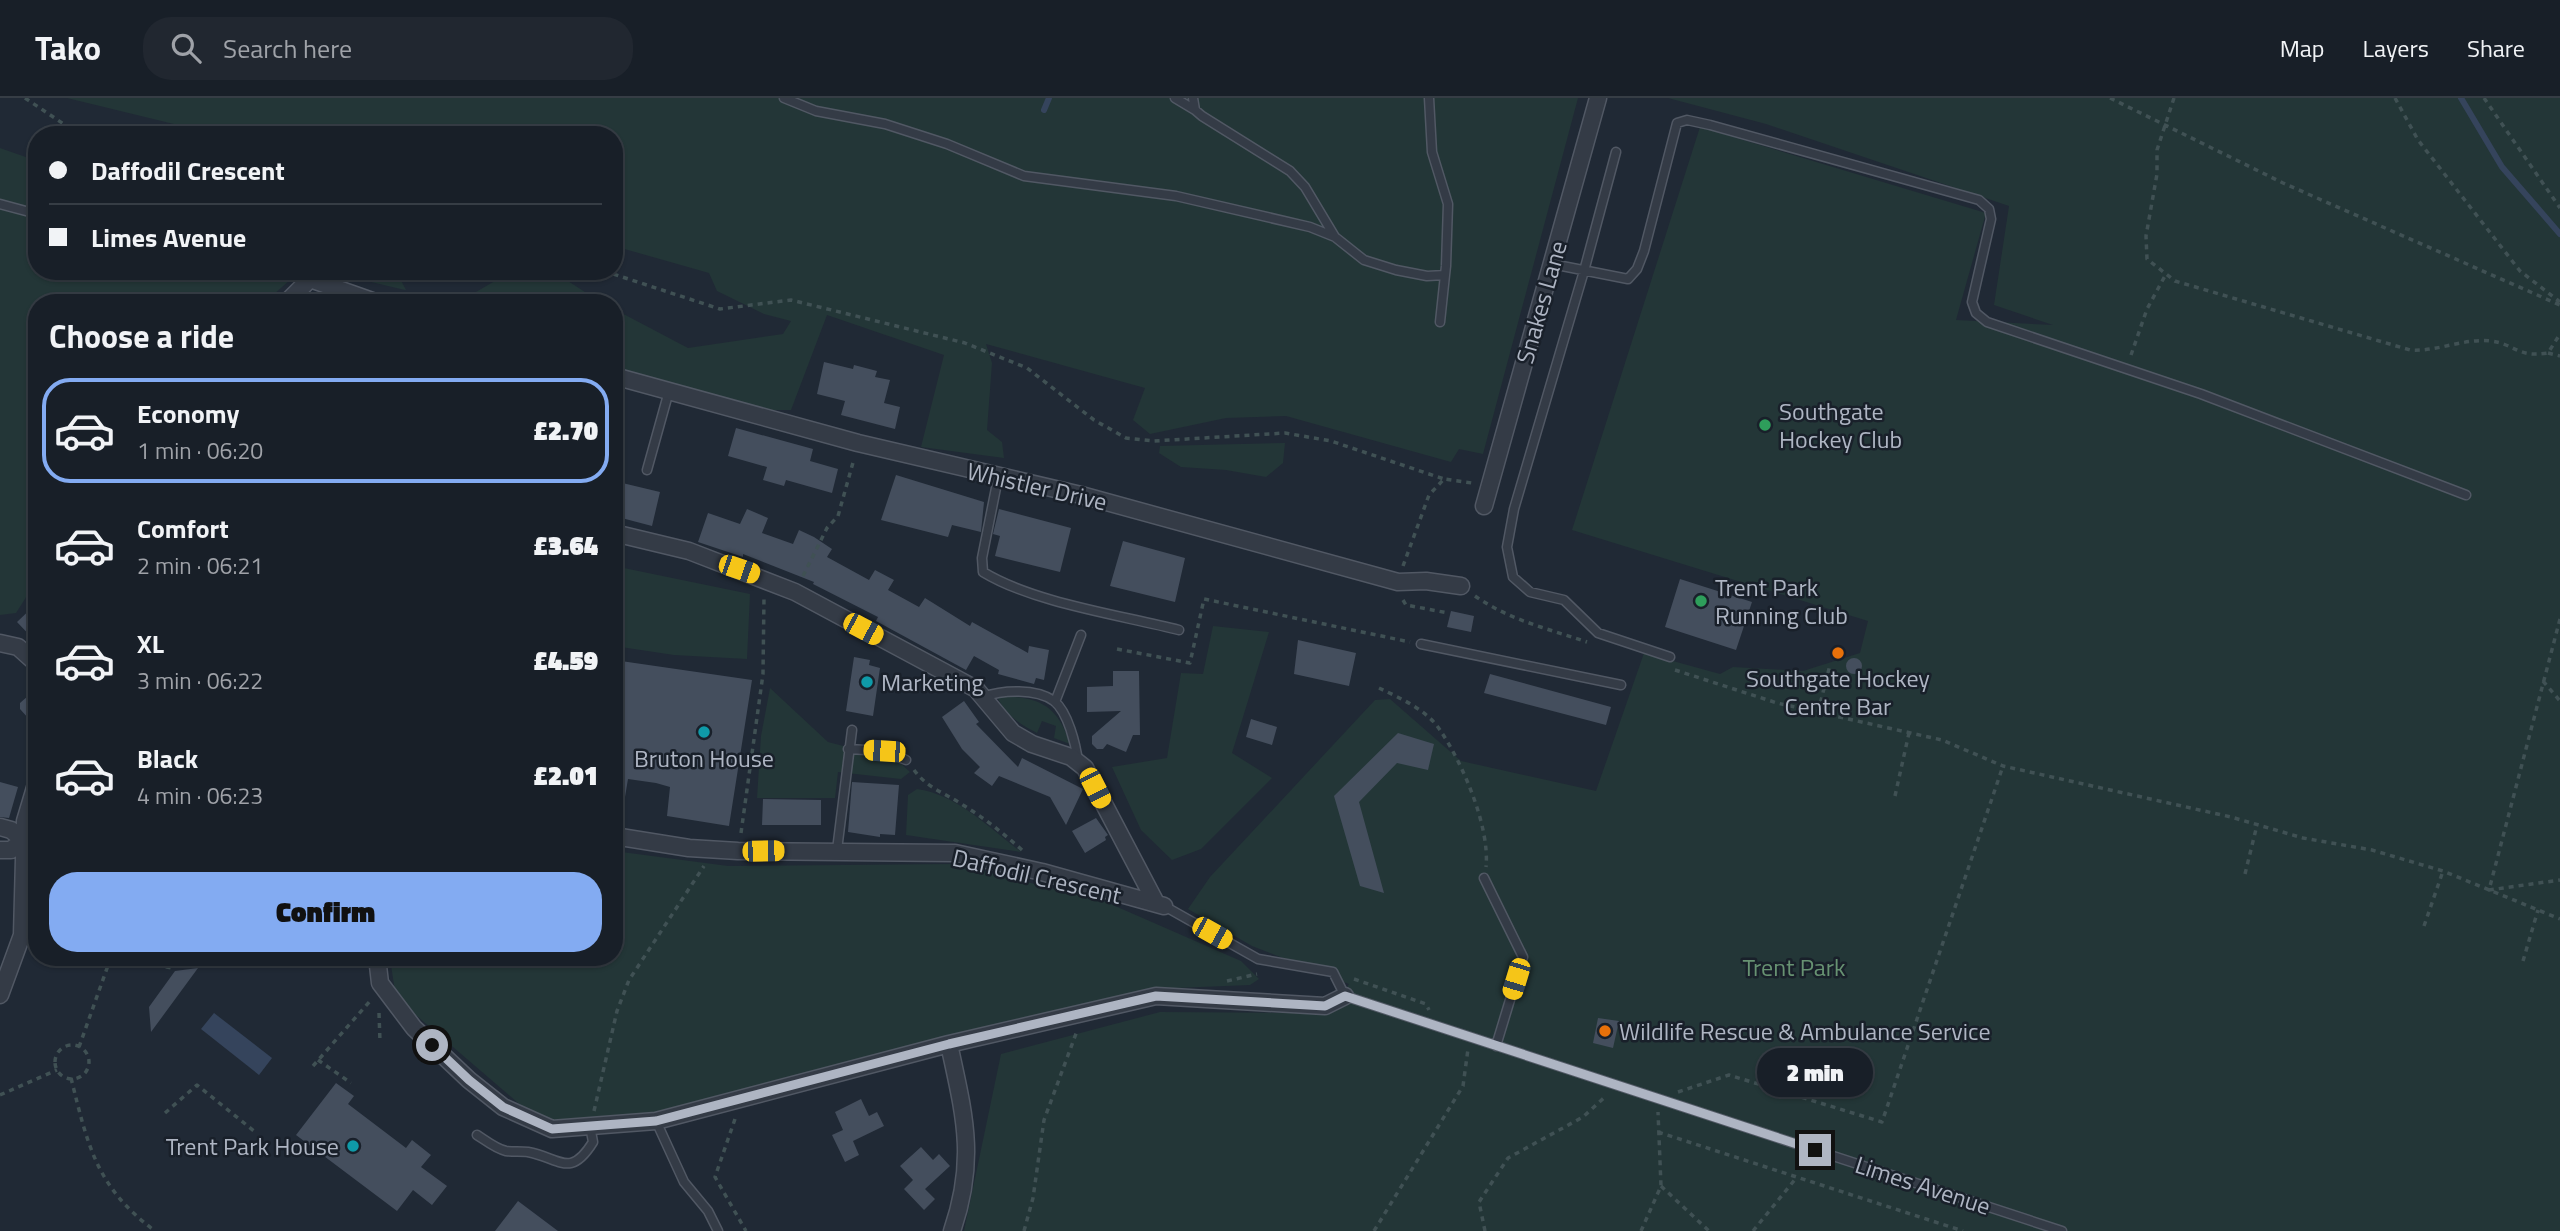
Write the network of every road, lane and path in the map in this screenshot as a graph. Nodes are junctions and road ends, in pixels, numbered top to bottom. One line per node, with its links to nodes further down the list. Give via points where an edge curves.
1 (25, 98): 13 (path)
2 (784, 98): 18 (lane, via 816,111 885,124 947,144 1024,176 1176,196)
3 (1175, 98): 11 (lane)
4 (1193, 98): 11 (lane)
5 (1429, 98): 22 (lane, via 1432,152 1447,204)
6 (1598, 98): 19 (street, Snakes Lane)
7 (2110, 98): 12 (path)
8 (2174, 98): 12 (path)
9 (2395, 98): 28 (path, via 2418,140 2520,271)
10 (2484, 98): 16 (path)
11 (1195, 110): 18 (lane, via 1290,172 1305,187)
12 (2164, 125): 21 (path, via 2146,236 2147,259); 28 (path, via 2283,183)
13 (67, 126)
14 (1616, 152): 20 (lane)
15 (0, 204): 17 (lane)
16 (2560, 208)
17 (28, 212)
18 (1335, 237): 22 (lane, via 1375,265 1427,276)
19 (1552, 264): 20 (lane); 40 (street, Snakes Lane)
20 (1584, 271): 33 (lane, via 1628,279 1637,269 1674,131 1687,120 1979,200 1989,209 1991,219 1974,288 1976,313 1987,322); 57 (lane, via 1514,509 1507,547 1513,577 1530,592 1564,600 1598,633)
21 (2166, 274): 31 (path, via 2175,281 2410,350 2492,341 2528,356); 33 (path, via 2147,309)
22 (1445, 275): 29 (lane)
23 (623, 277): 39 (path, via 720,309 791,300 965,343 1027,368 1094,420 1126,438 1154,441 1285,433 1331,441)
24 (309, 280): 26 (street)
25 (313, 280): 27 (street)
26 (295, 294)
27 (352, 294)
28 (2560, 303)
29 (1440, 322)
30 (2560, 334): 31 (path)
31 (2548, 353): 32 (path)
32 (2560, 356)
33 (2126, 367): 41 (lane)
34 (623, 378): 35 (street, Whistler Drive)
35 (669, 391): 36 (street, Whistler Drive); 37 (lane)
36 (858, 443): 38 (street, Whistler Drive); 47 (path, via 838,516 827,528)
37 (648, 470)
38 (998, 478): 45 (street, Whistler Drive, via 1094,499); 50 (lane, via 983,572 1001,583)
39 (1444, 479): 40 (path); 45 (path, via 1429,495)
40 (1489, 488): 42 (street, Snakes Lane)
41 (2466, 495)
42 (1483, 506)
43 (623, 535): 44 (street, via 689,551)
44 (764, 578): 47 (street); 82 (path, via 762,674)
45 (1398, 582): 46 (street, Whistler Drive); 48 (path, via 1406,605)
46 (1461, 586): 54 (path, via 1502,612)
47 (795, 592): 63 (street, via 976,689)
48 (1448, 613)
49 (2560, 619): 60 (path)
50 (1179, 631)
51 (1081, 635): 65 (lane)
52 (0, 643): 56 (street, via 18,647)
53 (1421, 644): 55 (path, via 1203,599 1190,663); 61 (lane)
54 (1598, 645)
55 (1116, 649)
56 (28, 656)
57 (1670, 657)
58 (1830, 665): 66 (path)
59 (1674, 670): 66 (path)
60 (2542, 680): 64 (path); 88 (path)
61 (1621, 685)
62 (1379, 688): 86 (path, via 1412,704 1440,729 1468,783 1481,823 1488,852)
63 (983, 697): 65 (lane, via 999,691 1040,695); 71 (street, via 1013,733)
64 (2560, 701)
65 (1055, 702): 71 (lane, via 1075,738)
66 (1818, 712): 68 (path)
67 (852, 730): 69 (lane)
68 (1909, 733): 72 (path, via 1942,740); 73 (path)
69 (848, 748): 70 (lane, via 884,751); 81 (lane)
70 (906, 760): 84 (path, via 924,785 988,821)
71 (1078, 762): 89 (street)
72 (2003, 765): 75 (path); 114 (path, via 1882,1122 1729,1075)
73 (1895, 796)
74 (28, 811): 78 (street)
75 (2257, 825): 83 (path); 85 (path)
76 (0, 827): 78 (street)
77 (623, 837): 80 (street, Daffodil Crescent)
78 (23, 840): 79 (street, via 11,850); 99 (street, via 22,935)
79 (0, 850)
80 (720, 850): 82 (street, Daffodil Crescent); 117 (path, via 705,864 629,980 617,1011)
81 (837, 850): 82 (street, Daffodil Crescent); 84 (street, Daffodil Crescent, via 955,853)
82 (738, 852)
83 (2443, 871): 88 (path); 92 (path)
84 (1042, 872): 89 (street, Daffodil Crescent)
85 (2245, 874)
86 (1483, 878): 104 (lane, via 1523,957)
87 (2560, 880): 88 (path)
88 (2489, 890): 90 (path)
89 (1161, 905): 100 (lane, via 1258,960 1333,972)
90 (2538, 910): 91 (path); 93 (path)
91 (2560, 919)
92 (2424, 926)
93 (2523, 961)
94 (108, 966): 105 (path)
95 (164, 966): 97 (path)
96 (378, 966): 98 (street)
97 (172, 968)
98 (380, 983): 106 (path, via 369,1004); 117 (street, via 414,1028 503,1107 552,1129)
99 (0, 995)
100 (1345, 996): 101 (street, via 1325,1006 1156,996); 102 (lane, Limes Avenue)
101 (1079, 1014): 103 (street); 126 (path, via 1080,1025 1044,1120)
102 (1470, 1037): 104 (lane, Limes Avenue); 127 (path, via 1463,1086)
103 (949, 1044): 113 (street); 125 (street, via 967,1129 968,1160)
104 (1496, 1046): 111 (lane, Limes Avenue)
105 (79, 1047): 108 (path, via 69,1045 60,1050); 109 (path, via 87,1055 88,1066)
106 (318, 1060): 107 (path); 110 (path)
107 (313, 1066)
108 (57, 1070): 109 (path); 112 (path)
109 (71, 1078): 122 (path, via 98,1170 117,1200)
110 (351, 1083)
111 (1618, 1085): 114 (lane, Limes Avenue); 128 (path, via 1584,1117 1508,1158 1479,1202)
112 (0, 1095)
113 (743, 1098): 116 (street); 124 (path, via 715,1177)
114 (1658, 1098): 133 (lane, Limes Avenue)
115 (165, 1113): 118 (path, via 197,1085)
116 (656, 1121): 117 (street); 123 (lane, via 684,1182)
117 (590, 1126): 119 (lane, via 593,1142 583,1158 569,1164 531,1152 504,1151)
118 (254, 1131)
119 (477, 1135)
120 (1797, 1177): 121 (path, via 1658,1132); 131 (path); 132 (path)
121 (1661, 1186): 129 (path); 130 (path)
122 (155, 1231)
123 (718, 1231)
124 (746, 1231)
125 (952, 1231)
126 (1024, 1231)
127 (1374, 1231)
128 (1485, 1231)
129 (1641, 1231)
130 (1709, 1231)
131 (1753, 1231)
132 (1963, 1231)
133 (2062, 1231)

